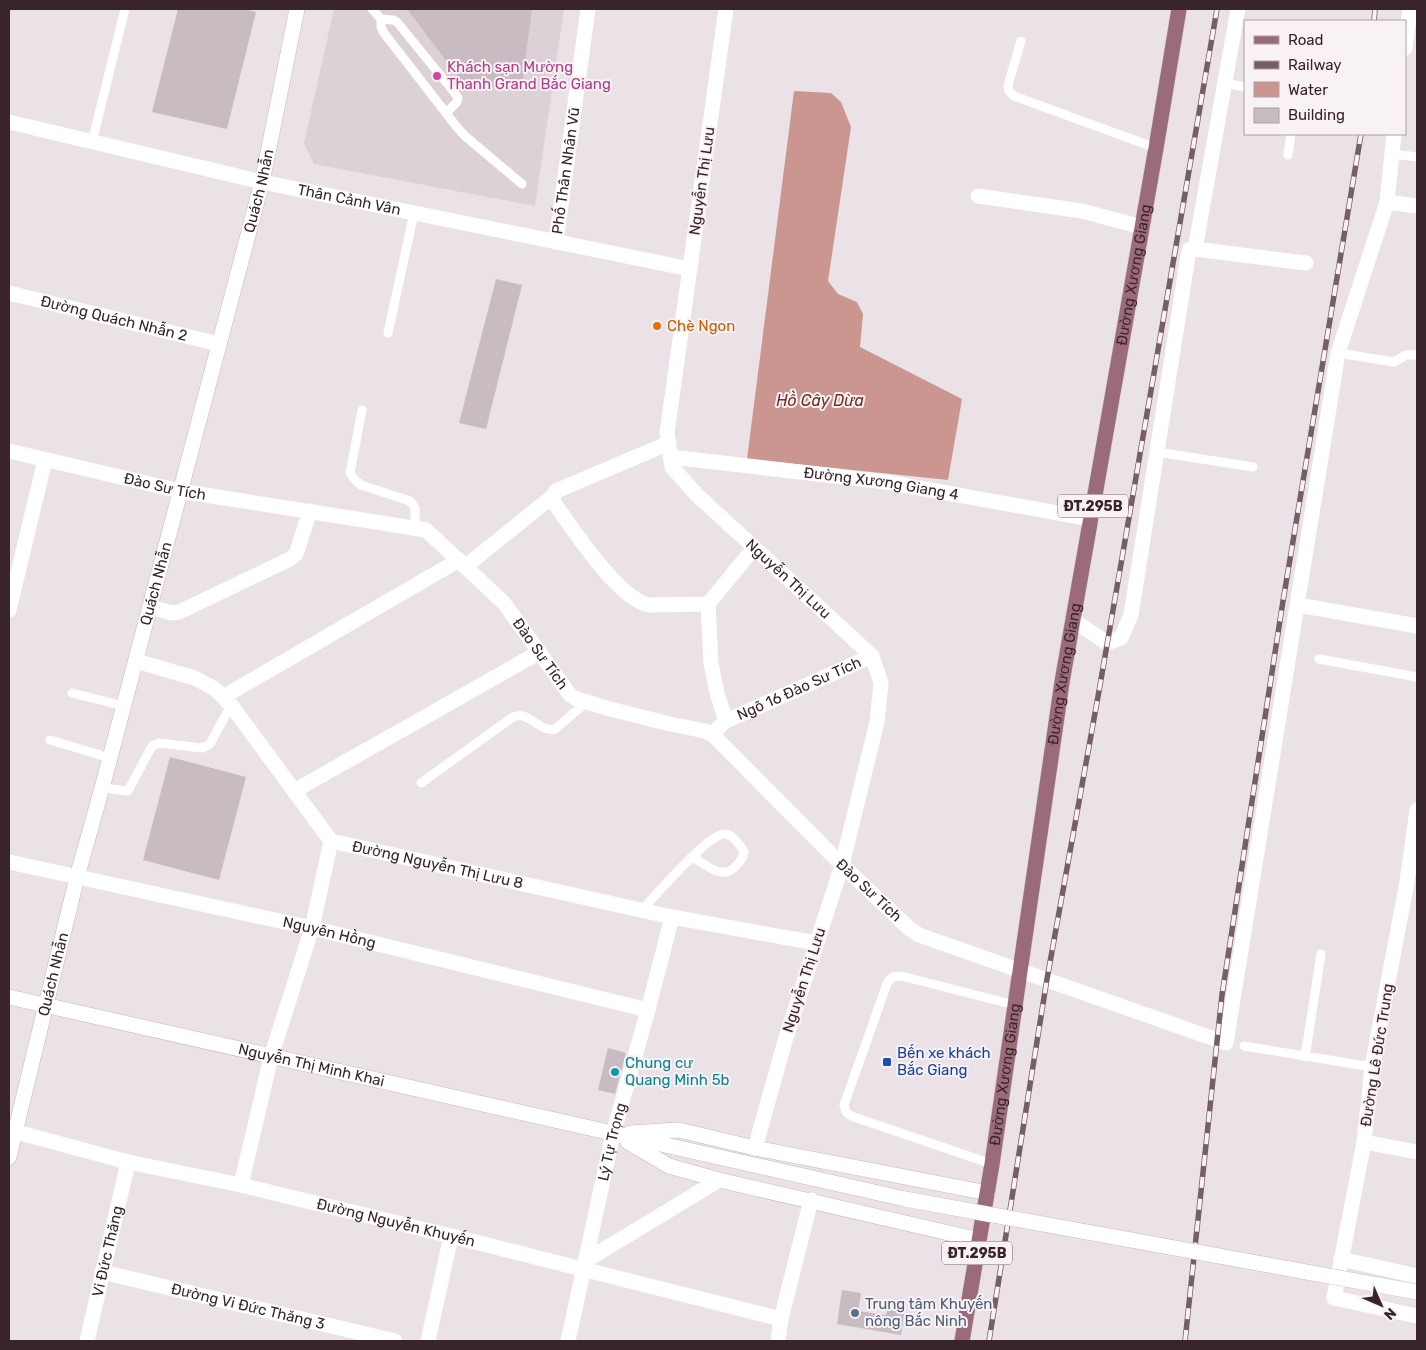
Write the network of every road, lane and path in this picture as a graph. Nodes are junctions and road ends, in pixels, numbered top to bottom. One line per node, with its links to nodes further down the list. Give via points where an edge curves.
1 (125, 9): 18 (lane)
2 (297, 9): 23 (street, Quách Nhẫn)
3 (372, 9): 9 (lane)
4 (588, 9): 30 (street, Phố Thân Nhân Vũ)
5 (726, 9): 33 (street, Nguyễn Thị Lưu)
6 (1179, 9): 19 (main road, Đường Xương Giang / ĐT.295B)
7 (1238, 9): 12 (street)
8 (1410, 9): 10 (street)
9 (381, 19): 14 (lane, via 384,34); 14 (lane, via 397,22 454,92 457,102)
10 (1406, 40)
11 (1021, 42): 19 (lane, via 1008,85 1014,96)
12 (1225, 83): 13 (lane); 31 (street)
13 (1244, 87)
14 (446, 113): 24 (lane, via 465,136)
15 (9, 122): 18 (street, Thân Cảnh Vân)
16 (1291, 135): 21 (lane)
17 (1394, 135): 20 (street)
18 (92, 142): 23 (street, Thân Cảnh Vân)
19 (1156, 148): 29 (main road, Đường Xương Giang / ĐT.295B)
20 (1392, 154): 22 (lane); 26 (street)
21 (1288, 155)
22 (1417, 157)
23 (262, 182): 28 (street, Thân Cảnh Vân); 36 (street, Quách Nhẫn)
24 (522, 184)
25 (978, 196): 29 (street, via 1082,211)
26 (1387, 202): 27 (street); 37 (street)
27 (1417, 206)
28 (414, 213): 30 (street, Thân Cảnh Vân); 35 (lane)
29 (1142, 227): 48 (main road, Đường Xương Giang / ĐT.295B)
30 (556, 242): 33 (street, Thân Cảnh Vân)
31 (1195, 249): 32 (street); 42 (street, via 1188,253)
32 (1306, 263)
33 (690, 269): 40 (street, Nguyễn Thị Lưu, via 667,434)
34 (9, 293): 36 (street, Đường Quách Nhẫn 2)
35 (388, 333)
36 (219, 344): 45 (street, Quách Nhẫn)
37 (1338, 353): 38 (lane, via 1394,362 1406,355); 53 (street)
38 (1417, 355)
39 (362, 410): 49 (lane, via 350,473 361,485 410,501 415,508)
40 (670, 450): 46 (street, via 556,491); 48 (street, Đường Xương Giang 4, via 886,482); 50 (street, Nguyễn Thị Lưu, via 672,468)
41 (9, 451): 43 (street, Đào Sư Tích)
42 (1157, 452): 44 (lane); 56 (street, via 1131,615 1121,638 1107,643)
43 (45, 460): 45 (street, Đào Sư Tích); 55 (street)
44 (1253, 468)
45 (180, 491): 47 (street, Đào Sư Tích); 54 (street, Quách Nhẫn)
46 (553, 496): 51 (street); 52 (street, via 554,503 602,568 632,598 649,606)
47 (310, 511): 49 (street, Đào Sư Tích); 54 (street, via 296,554 290,559 179,612)
48 (1090, 519): 56 (main road, Đường Xương Giang / ĐT.295B)
49 (415, 527): 51 (street, Đào Sư Tích, via 426,530)
50 (754, 548): 52 (street); 59 (street, Nguyễn Thị Lưu)
51 (462, 563): 58 (street, Đào Sư Tích, via 504,603); 64 (street)
52 (708, 604): 67 (street, via 711,663)
53 (1298, 605): 57 (street); 86 (street, Đào Sư Tích, via 1226,1043)
54 (150, 607): 61 (street, Quách Nhẫn)
55 (9, 610)
56 (1073, 620): 86 (main road, Đường Xương Giang / ĐT.295B)
57 (1417, 626)
58 (538, 652): 65 (street, Đào Sư Tích, via 570,695); 73 (street)
59 (872, 656): 67 (street, Ngõ 16 Đào Sư Tích); 78 (street, Nguyễn Thị Lưu, via 881,683 877,722)
60 (1319, 659): 62 (lane)
61 (136, 661): 64 (street, via 195,678 215,688); 66 (street, Quách Nhẫn)
62 (1417, 677)
63 (72, 693): 66 (lane)
64 (227, 701): 72 (lane, via 206,747 155,744 128,791); 73 (street)
65 (587, 702): 68 (street, Đào Sư Tích); 71 (lane, via 551,730 523,715 513,717)
66 (124, 706): 70 (street, Quách Nhẫn)
67 (726, 721): 68 (street, Ngõ 16 Đào Sư Tích)
68 (712, 734): 78 (street, Đào Sư Tích)
69 (50, 740): 70 (lane)
70 (110, 758): 72 (street, Quách Nhẫn)
71 (421, 783)
72 (102, 788): 79 (street, Quách Nhẫn)
73 (294, 791): 75 (street)
74 (1417, 810): 80 (street, Đường Lê Đức Trung)
75 (330, 841): 81 (street, Đường Nguyễn Thị Lưu 8); 83 (street)
76 (692, 857): 76 (lane, via 704,845 725,834 734,839 744,852 737,866 725,874); 81 (lane)
77 (9, 862): 79 (street, Nguyên Hồng)
78 (842, 865): 84 (street, Nguyễn Thị Lưu); 86 (street, Đào Sư Tích, via 919,934)
79 (76, 877): 83 (street, Nguyên Hồng); 88 (street, Quách Nhẫn)
80 (1412, 883): 94 (street, Đường Lê Đức Trung)
81 (642, 910): 82 (street, Đường Nguyễn Thị Lưu 8)
82 (672, 917): 84 (street, Đường Nguyễn Thị Lưu 8); 90 (street, Lý Tự Trọng)
83 (312, 928): 90 (street, Nguyên Hồng); 92 (street)
84 (816, 943): 98 (street, Nguyễn Thị Lưu)
85 (1320, 954): 93 (lane)
86 (1020, 971): 89 (main road, Đường Xương Giang / ĐT.295B)
87 (9, 997): 88 (street, Nguyễn Thị Minh Khai)
88 (45, 1005): 92 (street, Nguyễn Thị Minh Khai); 95 (street, Quách Nhẫn)
89 (1015, 1005): 102 (main road, Đường Xương Giang / ĐT.295B); 102 (lane, via 901,976 893,977 888,980 844,1105 851,1116)
90 (648, 1010): 96 (street, Lý Tự Trọng)
91 (1244, 1046): 93 (lane)
92 (271, 1057): 96 (street, Nguyễn Thị Minh Khai); 104 (street)
93 (1305, 1057): 94 (lane)
94 (1372, 1067): 97 (street, Đường Lê Đức Trung)
95 (12, 1131): 100 (street, Quách Nhẫn); 101 (street, Đường Nguyễn Khuyến)
96 (613, 1134): 98 (street, via 679,1130); 103 (street, via 669,1166); 110 (street, Lý Tự Trọng); 113 (street, Nguyễn Thị Minh Khai, bridge, via 905,1200)
97 (1364, 1142): 99 (street); 109 (street, Đường Lê Đức Trung)
98 (756, 1148): 105 (street)
99 (1417, 1152)
100 (9, 1157)
101 (128, 1162): 104 (street, Đường Nguyễn Khuyến); 111 (street, Vi Đức Thăng)
102 (992, 1164): 105 (main road, Đường Xương Giang / ĐT.295B)
103 (719, 1180): 106 (street); 110 (street)
104 (241, 1185): 107 (street, Đường Nguyễn Khuyến)
105 (988, 1193): 108 (main road, Đường Xương Giang / ĐT.295B)
106 (811, 1200): 108 (street); 115 (street)
107 (451, 1236): 110 (street, Đường Nguyễn Khuyến); 118 (street)
108 (979, 1240): 121 (main road, Đường Xương Giang / ĐT.295B)
109 (1341, 1259): 112 (street); 114 (street, Đường Lê Đức Trung, via 1334,1298)
110 (584, 1265): 115 (street, Đường Nguyễn Khuyến); 119 (street, Lý Tự Trọng)
111 (102, 1272): 116 (street, Vi Đức Thăng); 117 (street, Đường Vi Đức Thăng 3)
112 (1417, 1276)
113 (1417, 1292)
114 (1417, 1316)
115 (781, 1319): 120 (street)
116 (87, 1341)
117 (394, 1341)
118 (428, 1341)
119 (568, 1341)
120 (778, 1341)
121 (962, 1341)

